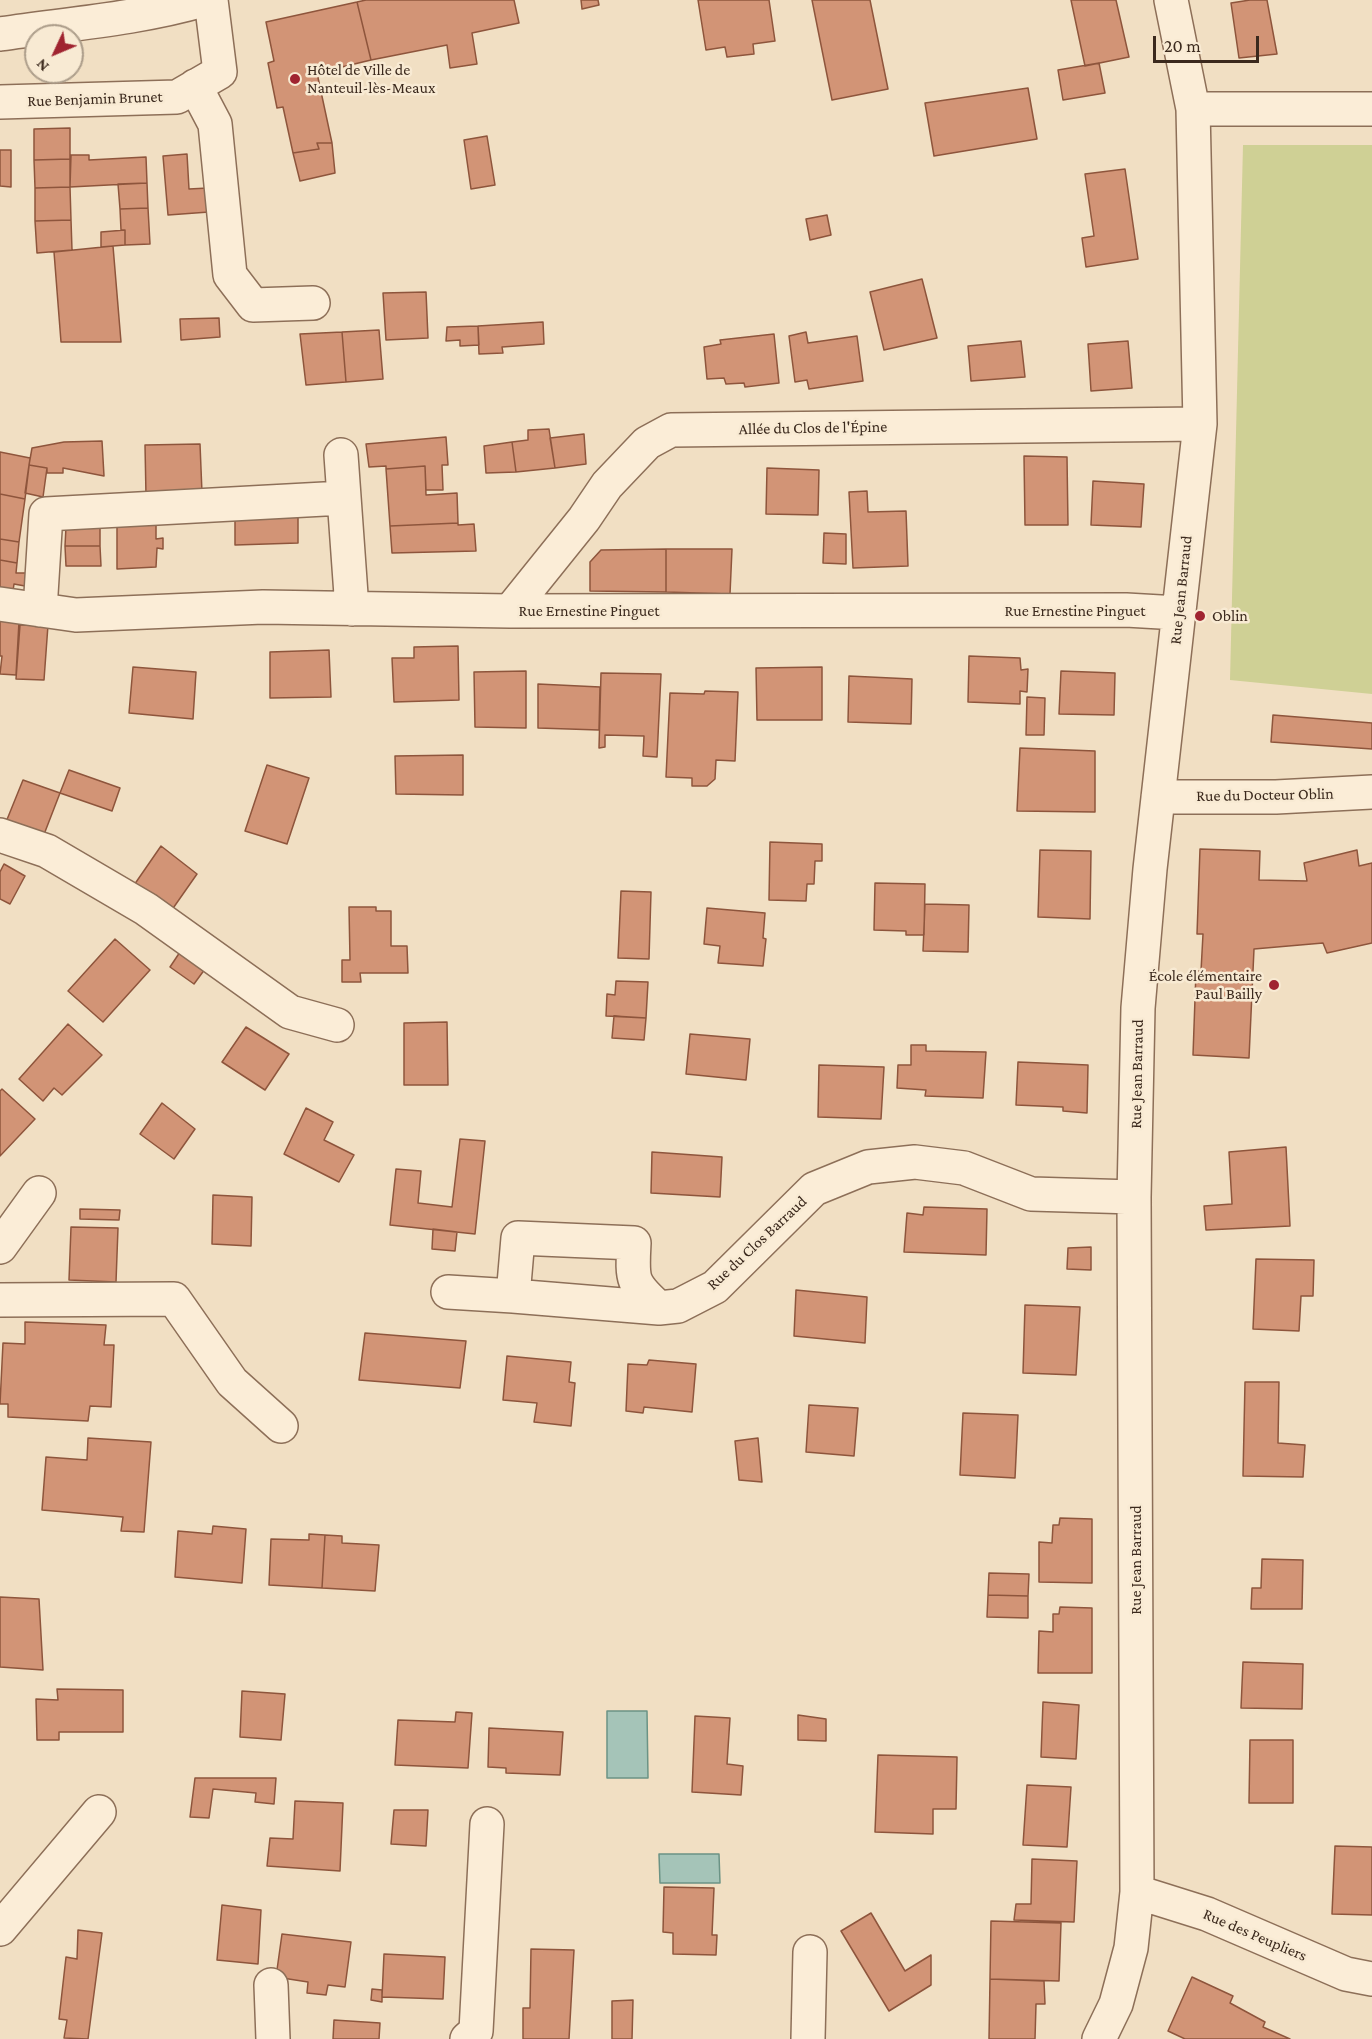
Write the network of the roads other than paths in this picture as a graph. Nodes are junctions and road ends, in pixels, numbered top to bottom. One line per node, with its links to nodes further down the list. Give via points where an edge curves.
1 (203, 0): 4 (street, via 129,16)
2 (212, 0): 5 (street)
3 (1171, 0): 7 (street, Rue Jean Barraud)
4 (0, 34)
5 (208, 79): 6 (street, Rue Benjamin Brunet, via 177,97); 9 (street, via 230,275 253,305)
6 (0, 102)
7 (1193, 109): 8 (street); 10 (street, Rue Jean Barraud)
8 (1372, 109)
9 (313, 303)
10 (1200, 424): 16 (street, Allée du Clos de l'Épine, via 671,430 647,443 607,485); 17 (street, Rue Jean Barraud)
11 (340, 455): 12 (street)
12 (343, 498): 14 (street); 15 (street, via 46,514)
13 (0, 604): 15 (street, Rue Ernestine Pinguet)
14 (352, 609): 15 (street, Rue Ernestine Pinguet, via 263,607 76,615); 16 (street, Rue Ernestine Pinguet)
15 (40, 610)
16 (510, 611): 17 (street, Rue Ernestine Pinguet)
17 (1178, 613): 19 (street, Rue Jean Barraud)
18 (1372, 792): 19 (street, Rue du Docteur Oblin)
19 (1158, 797): 23 (street, Rue Jean Barraud, via 1138,1008)
20 (0, 835): 21 (street, via 47,850 146,909 290,1011)
21 (337, 1025)
22 (39, 1193): 24 (street)
23 (1134, 1197): 28 (street, Rue du Clos Barraud, via 1031,1194 964,1168 915,1162 868,1167 814,1189 715,1287 678,1306); 32 (street, Rue Jean Barraud)
24 (0, 1247)
25 (448, 1292): 26 (street, Rue du Clos Barraud)
26 (513, 1296): 28 (street, Rue du Clos Barraud); 28 (street, via 518,1238 634,1243 632,1273 639,1291)
27 (0, 1300): 29 (street, via 174,1299 232,1382)
28 (658, 1308)
29 (281, 1426)
30 (99, 1812): 33 (street)
31 (487, 1824): 38 (street, via 476,2031)
32 (1137, 1892): 35 (street, Rue des Peupliers, via 1207,1914 1346,1974); 40 (street, Rue Jean Barraud, via 1131,1948 1116,2004)
33 (0, 1929)
34 (810, 1952): 39 (street)
35 (1372, 1979)
36 (271, 1985): 37 (street)
37 (273, 2039)
38 (467, 2039)
39 (808, 2039)
40 (1099, 2039)

